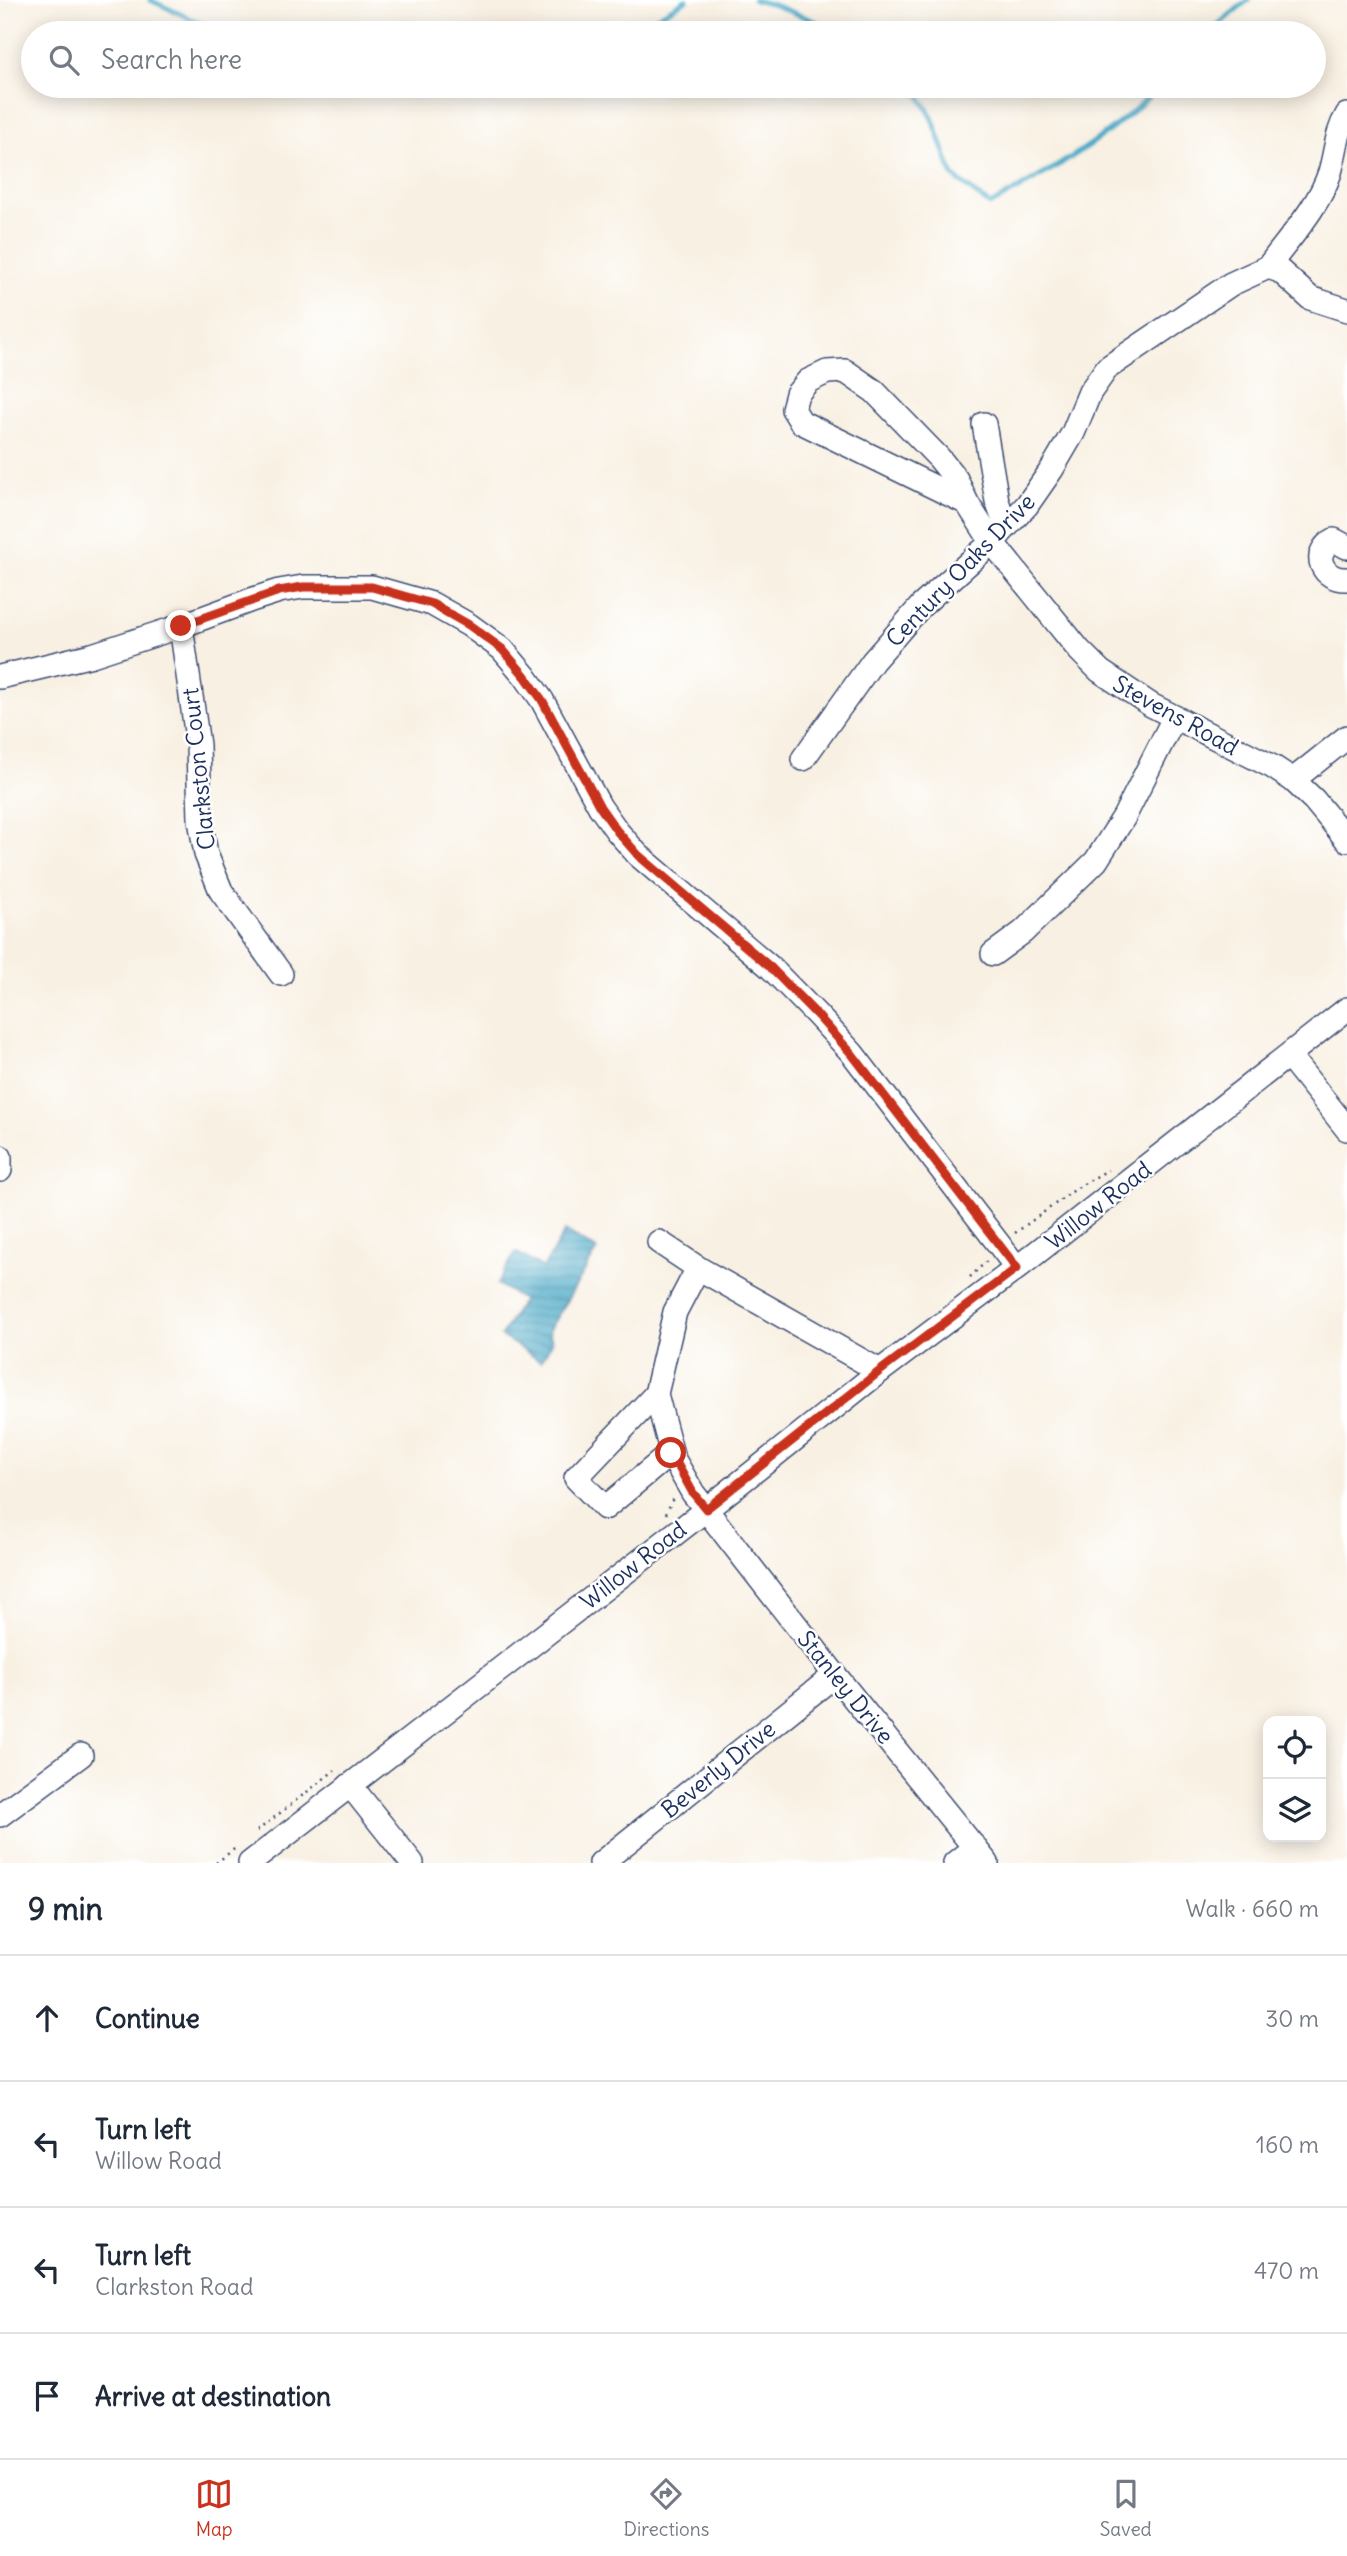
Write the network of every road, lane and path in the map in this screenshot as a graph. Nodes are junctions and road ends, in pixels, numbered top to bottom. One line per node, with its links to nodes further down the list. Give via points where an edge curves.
1 (1347, 115): 2 (street, via 1319,196)
2 (1274, 269): 3 (street, via 1310,298); 6 (street, Century Oaks Drive, via 1231,284 1107,368 1052,469)
3 (1347, 310)
4 (984, 425): 6 (street)
5 (967, 503): 5 (street, via 939,458 874,391 845,372 827,372 808,381 797,394 793,409 801,422); 6 (street)
6 (999, 534): 11 (street, Stevens Road, via 1079,650 1124,688); 13 (street, Century Oaks Drive, via 921,606 873,661)
7 (1347, 547): 8 (street, via 1334,540 1321,553 1329,575)
8 (1347, 579)
9 (181, 626): 10 (street, via 92,655); 17 (street, Clarkston Court, via 198,746 206,854 221,891); 25 (street, via 279,591 372,587 432,604 502,649 542,700 617,831 638,855 770,967 817,1015)
10 (0, 677)
11 (1174, 718): 14 (street, Stevens Road); 16 (street, via 1124,817 1096,861 1023,932)
12 (1347, 737): 14 (street)
13 (803, 759)
14 (1293, 780): 15 (street, Stevens Road)
15 (1347, 840)
16 (993, 954)
17 (281, 974)
18 (1347, 1009): 19 (street, Willow Road)
19 (1289, 1056): 20 (street); 25 (street, Willow Road)
20 (1347, 1129)
21 (0, 1157): 22 (street)
22 (0, 1170)
23 (659, 1242): 24 (street)
24 (698, 1268): 26 (street); 27 (street, via 675,1312)
25 (1017, 1268): 26 (street, Willow Road)
26 (880, 1371): 29 (street, Willow Road)
27 (656, 1394): 28 (street, Stanley Drive); 28 (street, via 576,1478 605,1508)
28 (671, 1453): 29 (street, Stanley Drive)
29 (706, 1509): 30 (street, Stanley Drive); 32 (street, Willow Road)
30 (835, 1675): 34 (street, Stanley Drive); 37 (street, Beverly Drive)
31 (81, 1755): 33 (street)
32 (350, 1785): 35 (street, Willow Road); 36 (street)
33 (0, 1815)
34 (981, 1855): 38 (street)
35 (250, 1863)
36 (411, 1863)
37 (601, 1863)
38 (954, 1863)

